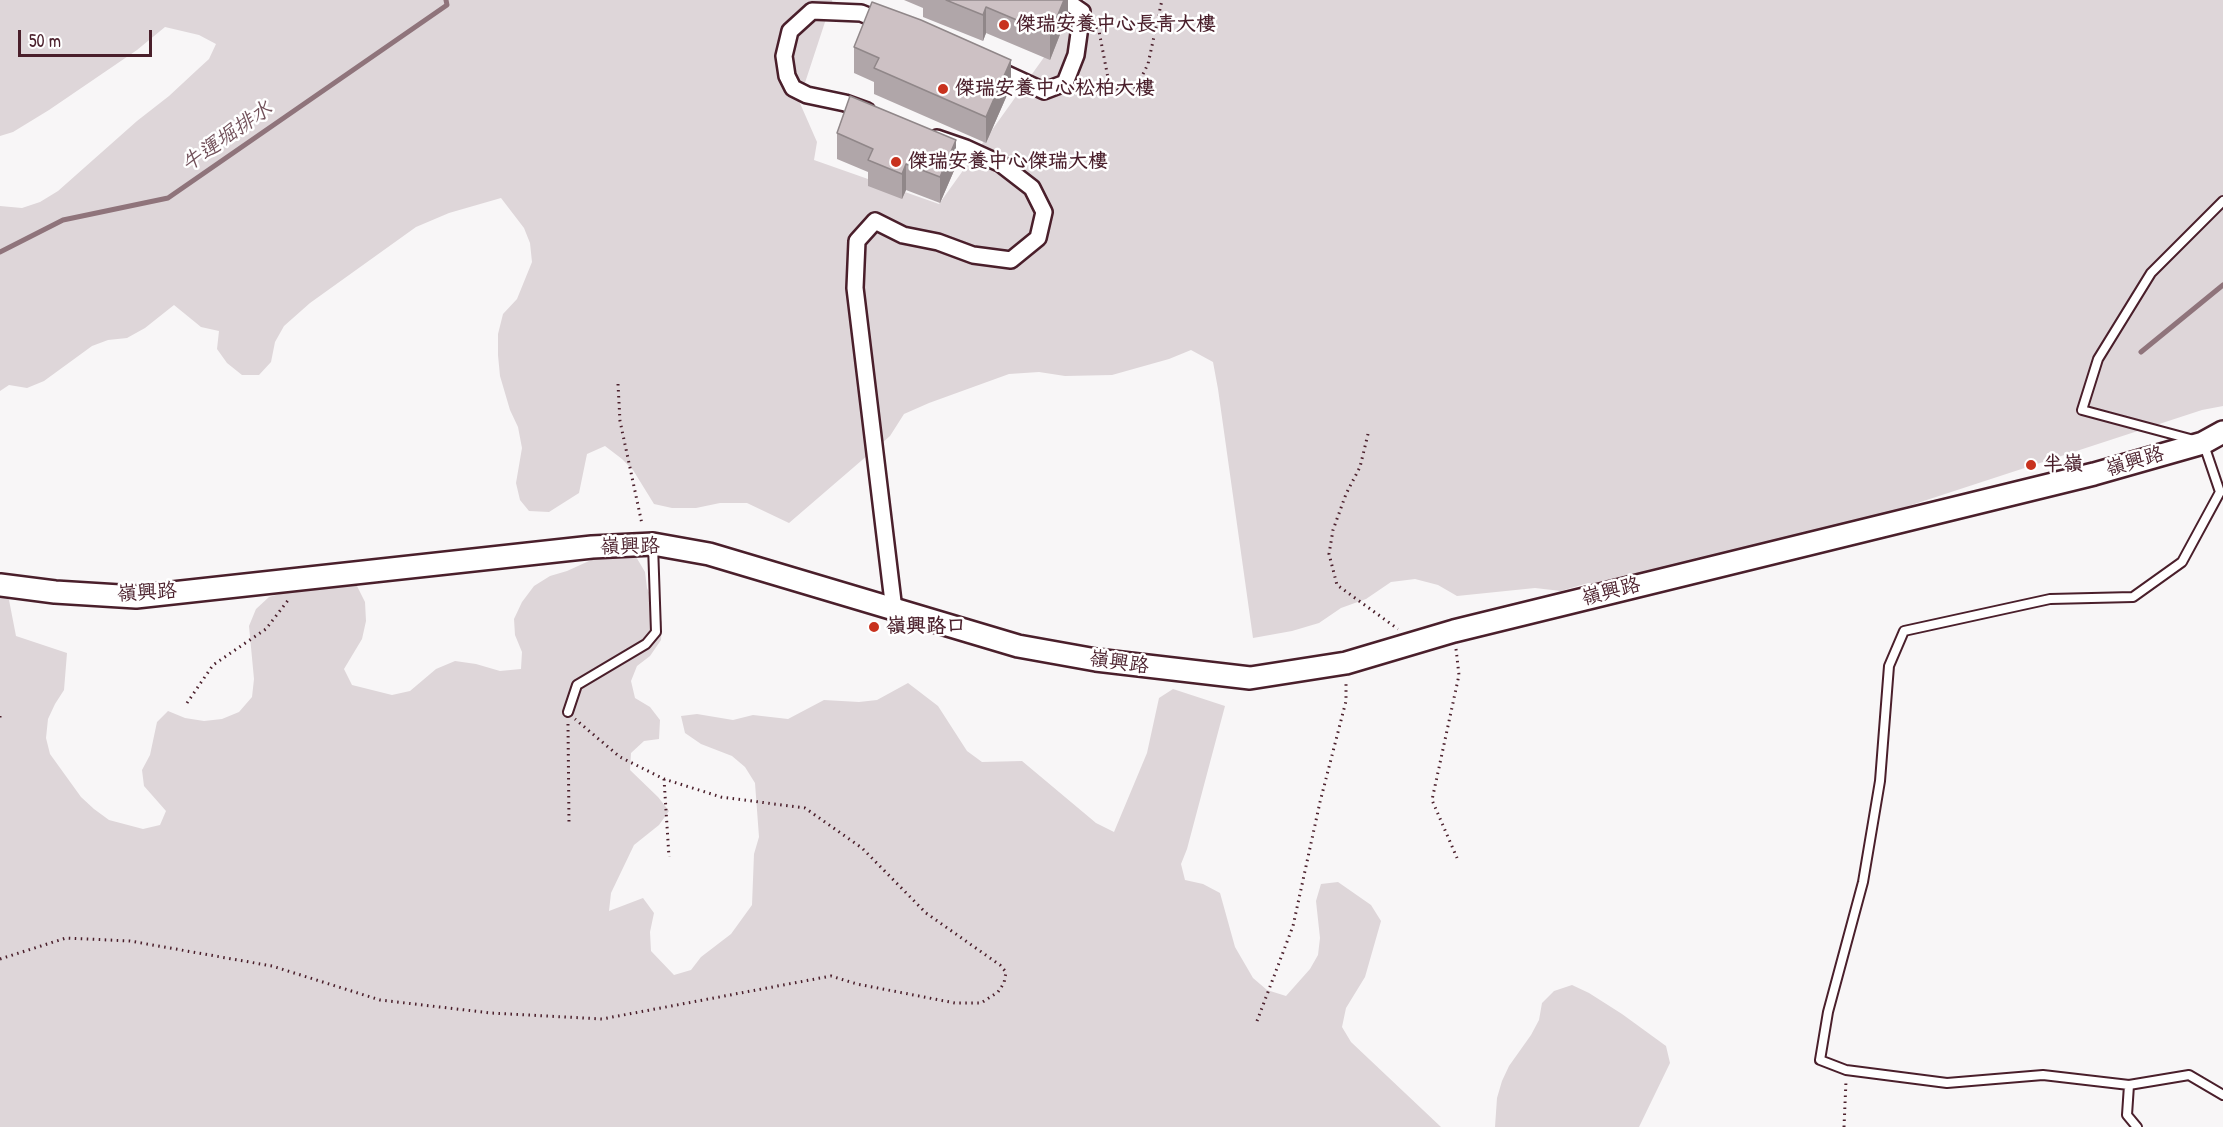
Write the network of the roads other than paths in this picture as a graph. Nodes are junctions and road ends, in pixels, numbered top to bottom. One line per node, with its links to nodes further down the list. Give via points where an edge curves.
1 (1065, 0): 3 (street, via 1082,12 1076,55 1065,83 1044,91)
2 (898, 28): 4 (street, via 861,13 812,11 790,31 784,56 793,88)
3 (983, 63)
4 (879, 116)
5 (923, 134): 11 (street, via 1001,164 1032,188 1044,212 1038,238 1011,260 973,255 903,235 875,221 857,242 855,288)
6 (2223, 201): 8 (lane, via 2151,273 2098,359 2082,410)
7 (2223, 432): 8 (main road, 嶺興路)
8 (2203, 443): 11 (main road, 嶺興路, via 2094,474 1454,631 1346,663 1250,678 1096,660 1018,646); 13 (lane, via 2220,492 2182,561 2133,597 2050,599 1904,631 1889,666 1880,781 1863,882 1828,1012 1820,1060 1846,1070 1947,1083 2043,1075)
9 (653, 544): 10 (main road, 嶺興路, via 136,597); 11 (main road, 嶺興路, via 710,554); 12 (lane, via 656,632 646,644 577,685)
10 (0, 585)
11 (894, 610)
12 (568, 712)
13 (2129, 1084): 14 (lane, via 2188,1075); 15 (lane, via 2127,1115)
14 (2223, 1095)
15 (2137, 1127)

